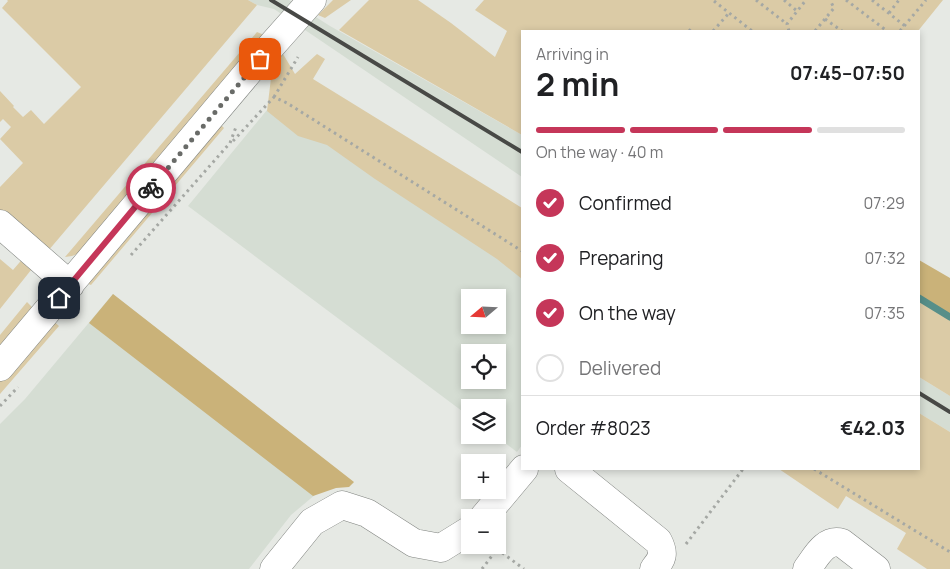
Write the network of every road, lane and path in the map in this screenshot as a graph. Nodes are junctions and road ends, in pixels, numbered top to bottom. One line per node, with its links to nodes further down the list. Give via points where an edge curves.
1 (756, 0): 15 (path)
2 (784, 0): 11 (path)
3 (806, 0): 11 (path)
4 (830, 0): 14 (path, via 834,8)
5 (846, 0): 24 (path)
6 (872, 0): 13 (path)
7 (900, 0): 13 (path)
8 (926, 0): 17 (path)
9 (714, 1): 12 (path)
10 (305, 8): 29 (street)
11 (798, 11): 15 (path)
12 (729, 12): 16 (path); 18 (path)
13 (889, 13): 17 (path)
14 (825, 19): 22 (path); 23 (path)
15 (787, 24): 21 (path)
16 (745, 26): 19 (path); 20 (path)
17 (905, 26): 25 (path)
18 (714, 30)
19 (742, 30)
20 (751, 30)
21 (789, 30)
22 (816, 30)
23 (841, 30)
24 (886, 30)
25 (901, 30)
26 (230, 144): 28 (path, via 274,97)
27 (0, 224): 29 (street)
28 (521, 250)
29 (70, 285): 30 (street)
30 (0, 367)
31 (523, 470): 35 (street)
32 (570, 470): 40 (street, via 658,541)
33 (742, 470): 40 (path, via 682,548)
34 (816, 470): 37 (path)
35 (491, 509)
36 (461, 536): 41 (street, via 441,548 414,544 367,513 342,505 312,522)
37 (950, 552)
38 (493, 554): 42 (path)
39 (504, 554): 43 (path)
40 (658, 560)
41 (274, 569)
42 (482, 569)
43 (524, 569)
44 (806, 569): 45 (street, via 827,544 838,542)
45 (876, 569)

